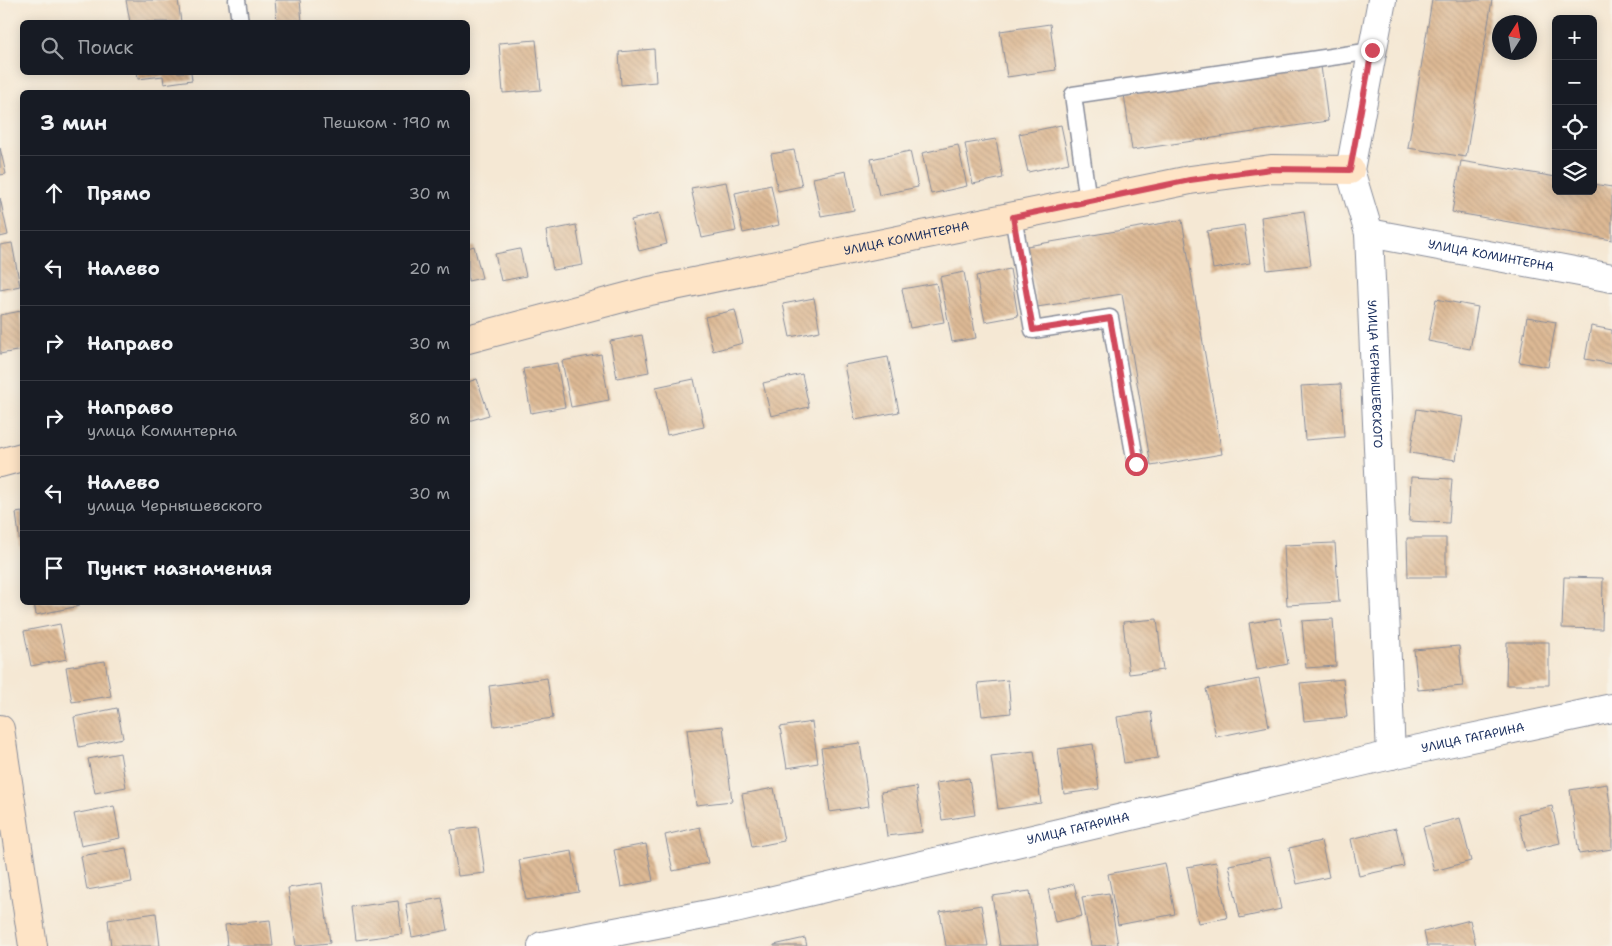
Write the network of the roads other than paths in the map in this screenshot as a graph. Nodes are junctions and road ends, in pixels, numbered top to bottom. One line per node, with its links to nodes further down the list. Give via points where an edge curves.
1 (237, 0): 3 (lane)
2 (1382, 0): 4 (street, УЛИЦА ЧЕРНЫШЕВСКОГО)
3 (240, 20)
4 (1372, 50): 5 (street, УЛИЦА ЧЕРНЫШЕВСКОГО); 6 (lane, via 1073,95)
5 (1350, 170): 6 (street, УЛИЦА КОМИНТЕРНА, via 1271,169 1190,180); 8 (street, УЛИЦА ЧЕРНЫШЕВСКОГО)
6 (1088, 201): 7 (street, УЛИЦА КОМИНТЕРНА)
7 (1013, 217): 10 (street, УЛИЦА КОМИНТЕРНА, via 645,292); 13 (lane, via 1033,330 1110,318)
8 (1369, 233): 9 (street, УЛИЦА КОМИНТЕРНА); 16 (street, УЛИЦА ЧЕРНЫШЕВСКОГО)
9 (1612, 278)
10 (470, 338)
11 (20, 458): 12 (street)
12 (0, 463)
13 (1136, 464)
14 (1612, 708): 16 (street, УЛИЦА ГАГАРИНА)
15 (0, 729): 17 (street)
16 (1391, 755): 18 (street, УЛИЦА ГАГАРИНА, via 735,909)
17 (33, 946)
18 (542, 946)

